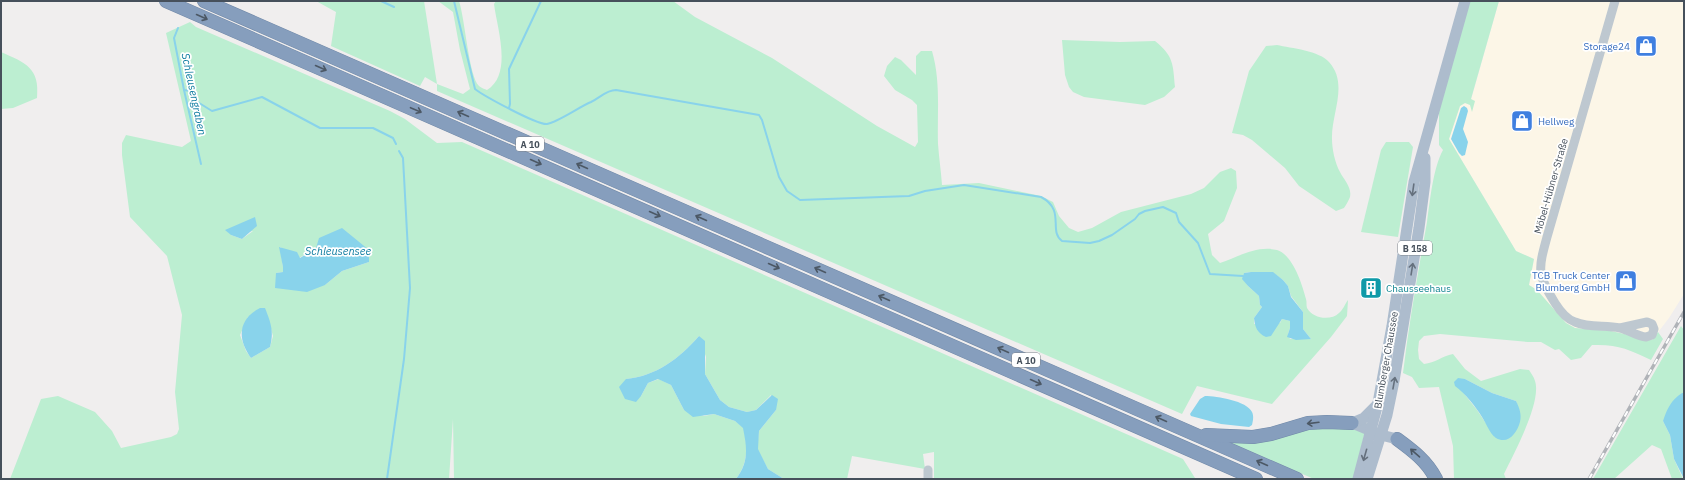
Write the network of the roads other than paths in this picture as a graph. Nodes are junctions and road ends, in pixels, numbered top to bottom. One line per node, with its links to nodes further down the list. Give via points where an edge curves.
1 (166, 1): 13 (highway, A 10, one-way to 13)
2 (204, 1): 11 (highway, A 10, one-way to 2)
3 (1465, 1): 5 (main road, Blumberger Chaussee / B 158)
4 (1615, 1): 6 (street, Möbel-Hübner-Straße, via 1540,267 1542,282 1566,317 1581,324)
5 (1425, 146): 7 (main road, Blumberger Chaussee / B 158, one-way to 7, via 1414,182); 8 (main road, Blumberger Chaussee / B 158, one-way to 5, via 1420,220 1425,182)
6 (1620, 328)
7 (1378, 403): 9 (main road, via 1364,418); 10 (main road, Blumberger Chaussee / B 158)
8 (1387, 415): 10 (main road, Blumberger Chaussee / B 158); 12 (main road)
9 (1352, 423): 10 (main road); 11 (highway, one-way to 11, via 1308,424 1253,437)
10 (1376, 433): 12 (main road); 15 (main road, Blumberger Chaussee / B 158, one-way to 15); 16 (main road, Blumberger Chaussee / B 158)
11 (1197, 435): 14 (highway, A 10, one-way to 11)
12 (1397, 438): 17 (highway, one-way to 12, via 1416,453)
13 (1256, 479)
14 (1297, 479)
15 (1358, 479)
16 (1367, 479)
17 (1436, 479)

